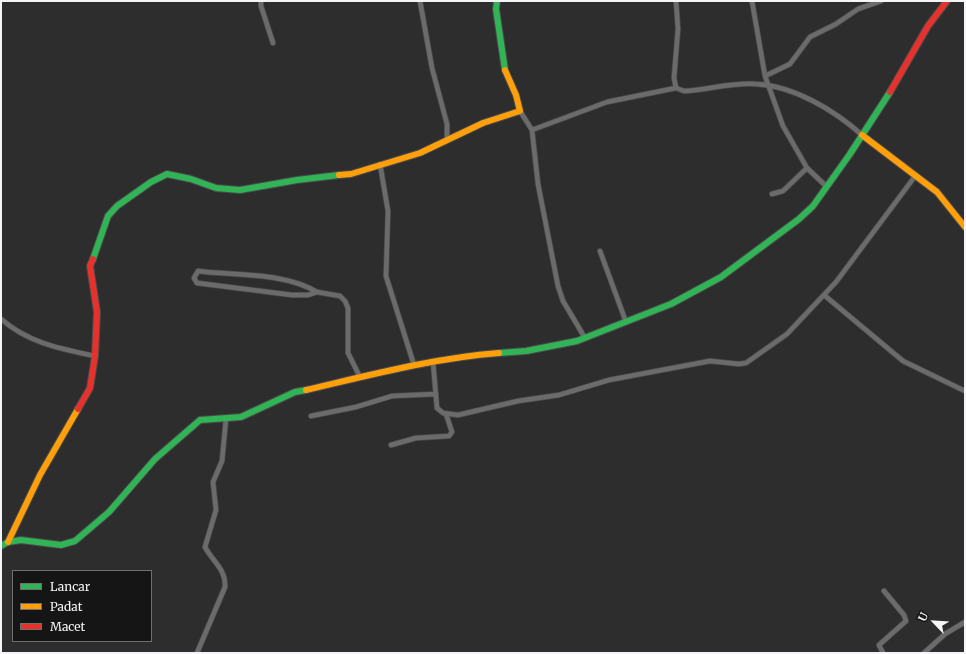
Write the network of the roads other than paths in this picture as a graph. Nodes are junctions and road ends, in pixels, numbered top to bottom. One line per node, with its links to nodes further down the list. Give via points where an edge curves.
1 (261, 1): 8 (street)
2 (420, 1): 15 (street, via 432,68 447,124)
3 (497, 1): 12 (street, via 504,66)
4 (676, 1): 11 (street)
5 (752, 1): 9 (street)
6 (881, 1): 9 (street, via 858,9 810,37 790,64)
7 (947, 1): 14 (street, via 928,26)
8 (273, 43)
9 (764, 76): 10 (street)
10 (768, 85): 11 (street, via 753,84 684,91); 14 (street, via 818,104); 17 (street, via 788,137)
11 (676, 88): 13 (street, via 607,102)
12 (520, 111): 13 (street); 15 (street)
13 (532, 130): 27 (street, via 538,184 558,286 563,300)
14 (862, 135): 18 (street); 19 (street)
15 (447, 140): 16 (street, via 420,153)
16 (380, 164): 28 (street, via 339,176 240,190 216,188 191,178 167,174 141,188 108,216 90,266 96,312); 30 (street, via 388,211 386,276)
17 (807, 168): 19 (street); 20 (street, via 783,191)
18 (916, 175): 21 (street, via 937,192); 24 (street, via 848,267)
19 (827, 187): 26 (street, via 799,219 762,245 733,270 671,304)
20 (772, 194)
21 (965, 227)
22 (600, 251): 26 (street)
23 (317, 292): 23 (street, via 292,295 221,287 197,283 194,278 198,271 277,278 294,281); 31 (street, via 340,296 345,301 349,312 348,350)
24 (824, 295): 32 (street, via 903,361); 34 (street, via 784,336 743,364 710,361 609,380 559,395 518,401 458,415)
25 (1, 319): 28 (street, via 16,331 48,346)
26 (626, 322): 27 (street)
27 (585, 338): 29 (street, via 526,351 473,355)
28 (95, 356): 38 (street, via 90,388 40,475)
29 (433, 362): 30 (street); 33 (street)
30 (414, 364): 31 (street)
31 (360, 377): 36 (street, via 295,392 246,416)
32 (965, 391)
33 (436, 394): 34 (street, via 437,408); 35 (street, via 392,396 356,407)
34 (446, 414): 37 (street, via 452,432 449,436 416,438)
35 (311, 416)
36 (226, 419): 38 (street, via 200,420 193,424 155,459 109,512 75,541 61,545 29,540); 42 (street, via 222,461 214,482 216,510 205,548 222,570 226,578 225,587)
37 (391, 444)
38 (8, 542): 39 (street)
39 (1, 546)
40 (884, 591): 43 (street, via 906,621 879,645)
41 (965, 622): 44 (street, via 945,634)
42 (197, 653)
43 (883, 653)
44 (924, 653)

